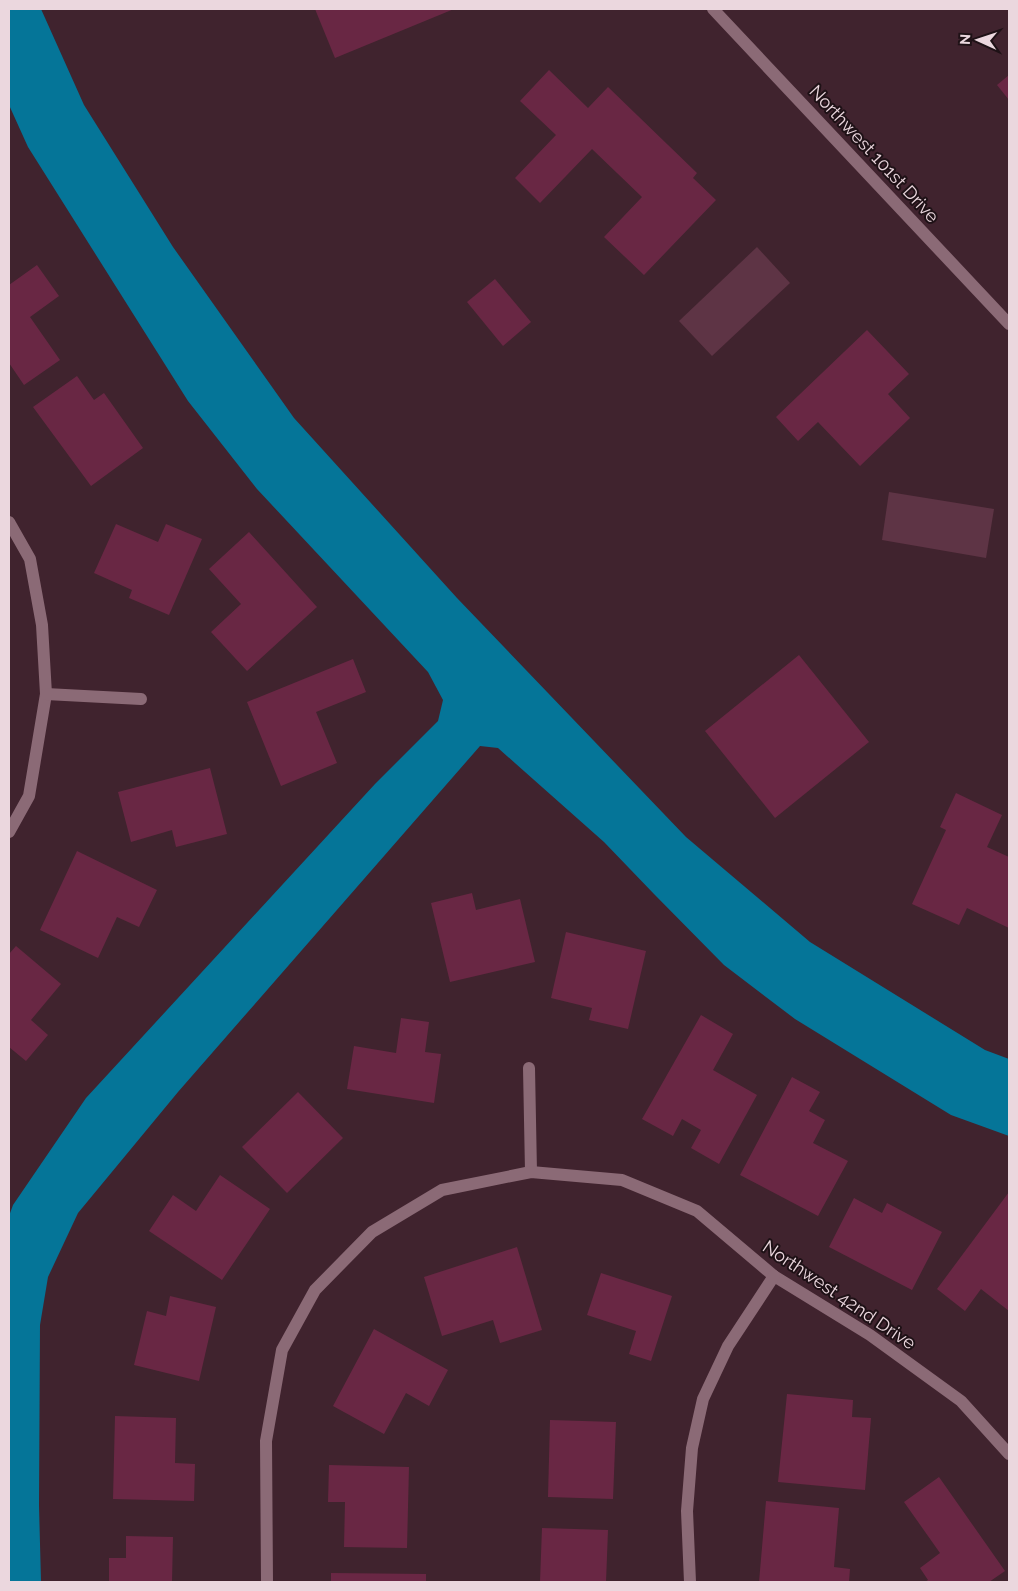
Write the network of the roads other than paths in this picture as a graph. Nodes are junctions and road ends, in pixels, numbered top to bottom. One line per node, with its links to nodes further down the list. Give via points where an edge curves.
1 (713, 9): 2 (street, Northwest 101st Drive)
2 (1009, 324)
3 (9, 522): 4 (street, via 30,559 42,625)
4 (46, 694): 5 (street); 6 (street, via 29,796)
5 (141, 699)
6 (9, 832)
7 (529, 1068): 8 (street)
8 (531, 1172): 9 (street, Northwest 42nd Drive, via 622,1180 697,1211); 11 (street, Northwest 42nd Drive, via 442,1190 372,1232 315,1290 282,1350 266,1441)
9 (774, 1276): 10 (street, Northwest 42nd Drive, via 870,1335 961,1401); 12 (street, via 728,1346 703,1399 692,1448 687,1511)
10 (1009, 1454)
11 (267, 1582)
12 (690, 1582)

